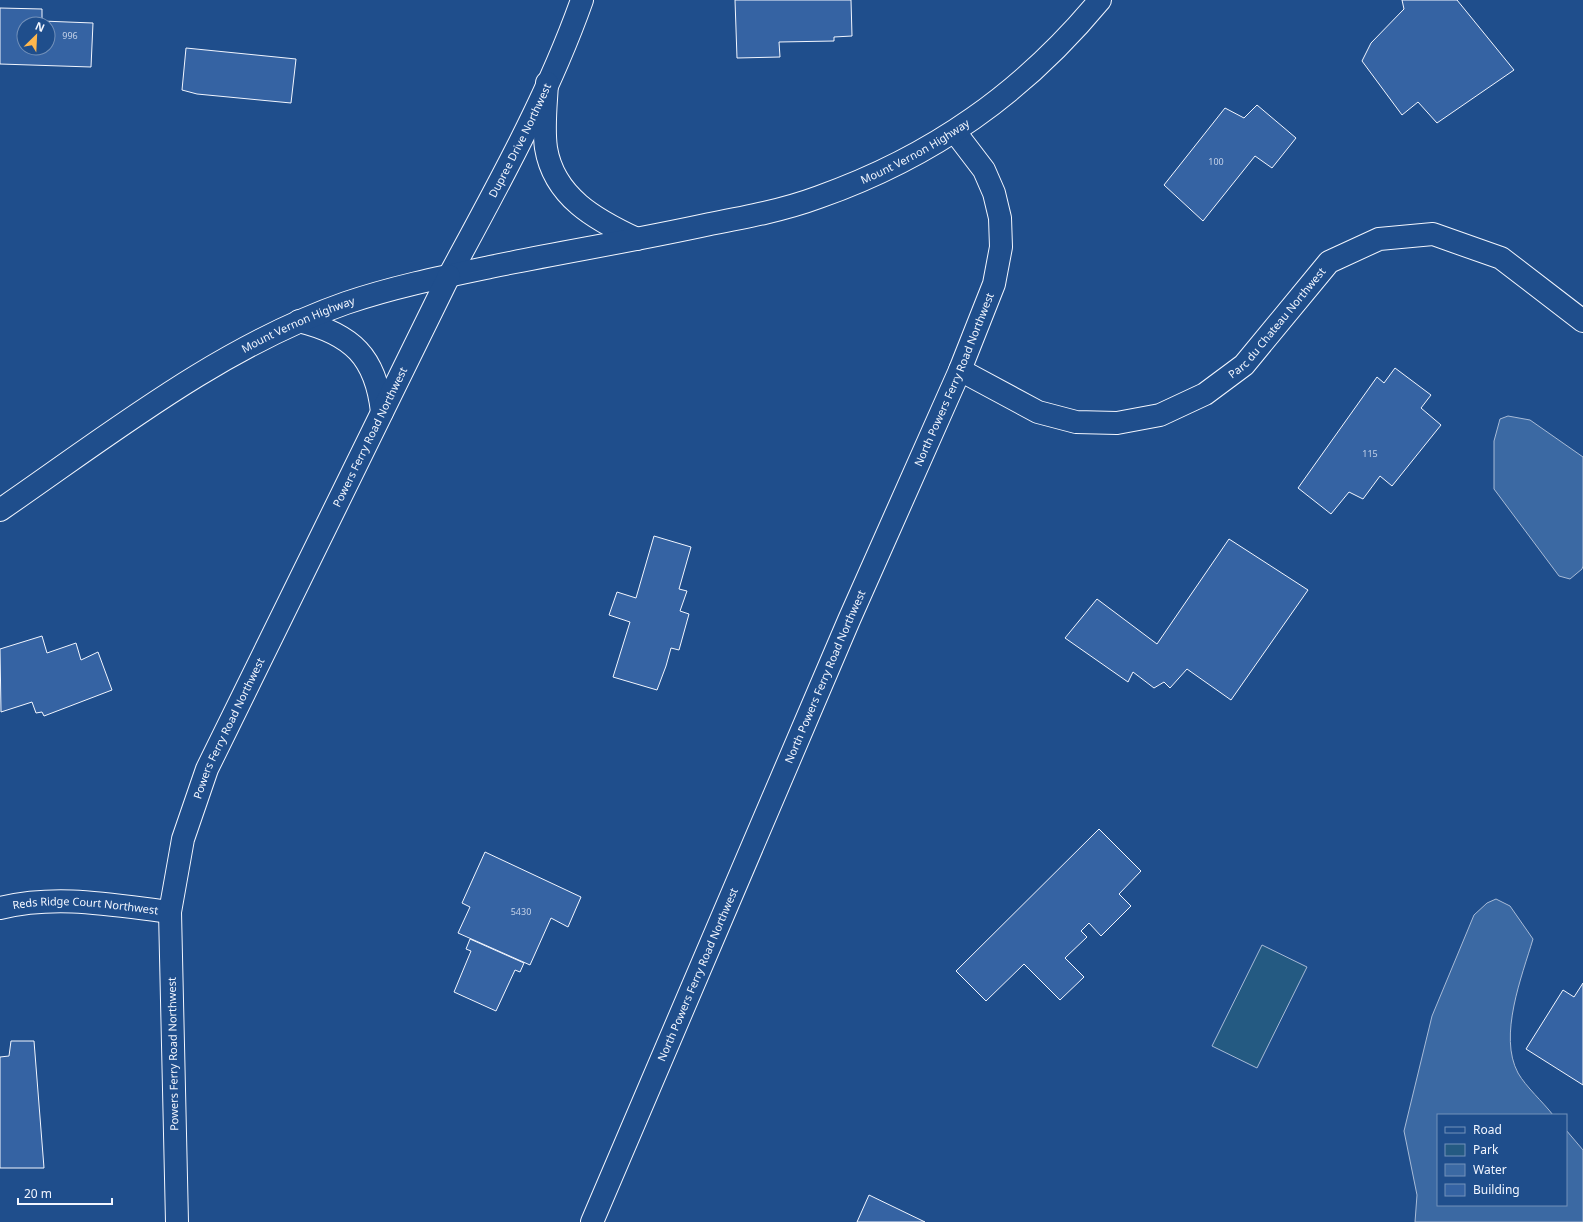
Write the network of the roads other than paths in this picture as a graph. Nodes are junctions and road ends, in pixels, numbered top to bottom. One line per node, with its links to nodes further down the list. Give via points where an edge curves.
1 (582, 0): 3 (street, Dupree Drive Northwest)
2 (1100, 0): 4 (street, Mount Vernon Highway, via 1040,66)
3 (547, 83): 5 (street, via 546,147 553,171 564,190 579,206 594,217); 6 (street, Dupree Drive Northwest, via 500,181)
4 (955, 132): 5 (street, Mount Vernon Highway, via 860,182 816,198 768,212); 9 (street, North Powers Ferry Road Northwest, via 984,170 994,193 1000,218 1002,247 994,284)
5 (637, 239): 6 (street, Mount Vernon Highway)
6 (449, 276): 7 (street, Mount Vernon Highway, via 376,293); 10 (street, Powers Ferry Road Northwest)
7 (299, 321): 10 (street, via 327,330 345,339 359,351 376,379); 11 (street, Mount Vernon Highway, via 272,332 216,363)
8 (1583, 321): 9 (street, Parc du Chateau Northwest, via 1501,258 1433,234 1379,239 1329,262 1244,365 1205,394 1160,415 1117,423 1076,422 1038,412)
9 (960, 370): 15 (street, North Powers Ferry Road Northwest, via 849,620)
10 (382, 412): 13 (street, Powers Ferry Road Northwest, via 207,769 183,839)
11 (0, 510)
12 (0, 908): 13 (street, Reds Ridge Court Northwest, via 32,902 69,900)
13 (170, 912): 14 (street, Powers Ferry Road Northwest)
14 (177, 1222)
15 (592, 1222)

